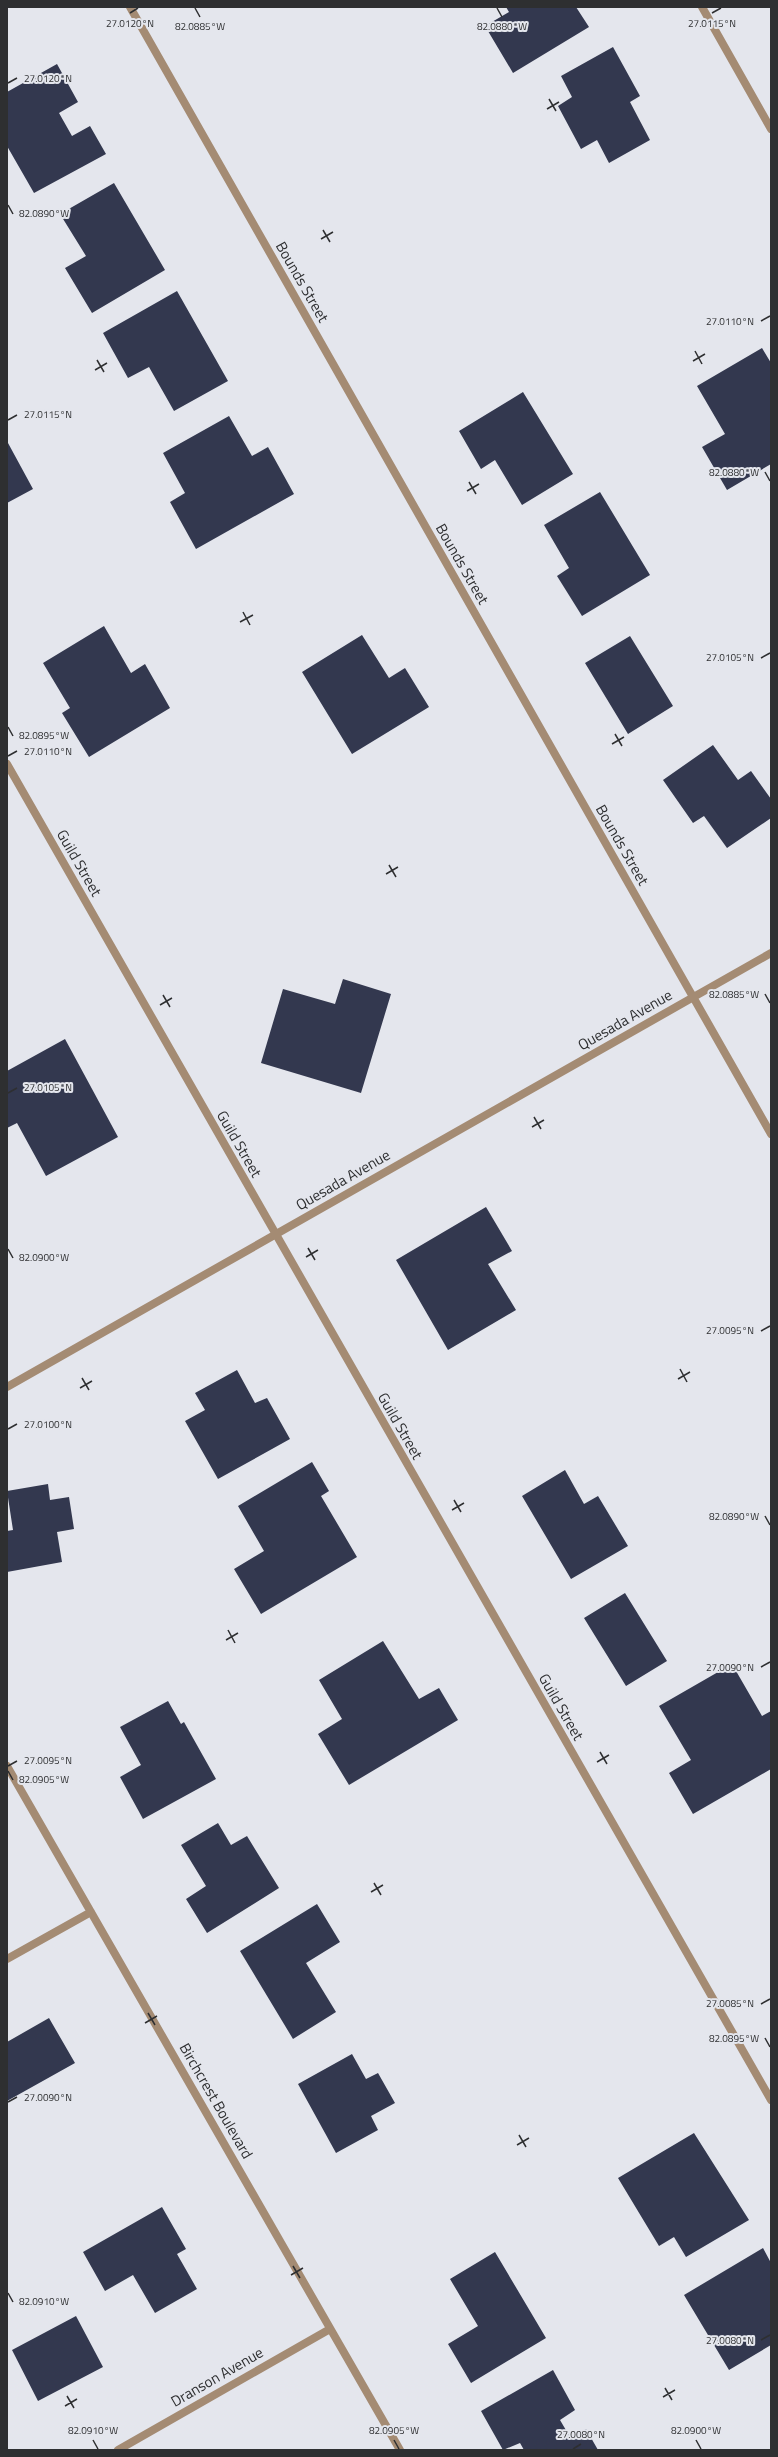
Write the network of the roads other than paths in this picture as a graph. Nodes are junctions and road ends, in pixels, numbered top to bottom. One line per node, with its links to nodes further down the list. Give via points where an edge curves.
1 (130, 7): 6 (street, Bounds Street)
2 (702, 7): 3 (street)
3 (771, 129)
4 (7, 764): 8 (street, Guild Street)
5 (771, 953): 6 (street, Quesada Avenue)
6 (693, 998): 7 (street, Bounds Street); 8 (street, Quesada Avenue)
7 (771, 1134)
8 (275, 1235): 9 (street, Quesada Avenue); 13 (street, Guild Street)
9 (7, 1388)
10 (7, 1766): 11 (street, Birchcrest Boulevard)
11 (91, 1912): 12 (street); 14 (street, Birchcrest Boulevard)
12 (7, 1959)
13 (771, 2100)
14 (330, 2328): 15 (street, Dranson Avenue); 16 (street, Birchcrest Boulevard)
15 (118, 2450)
16 (400, 2450)

